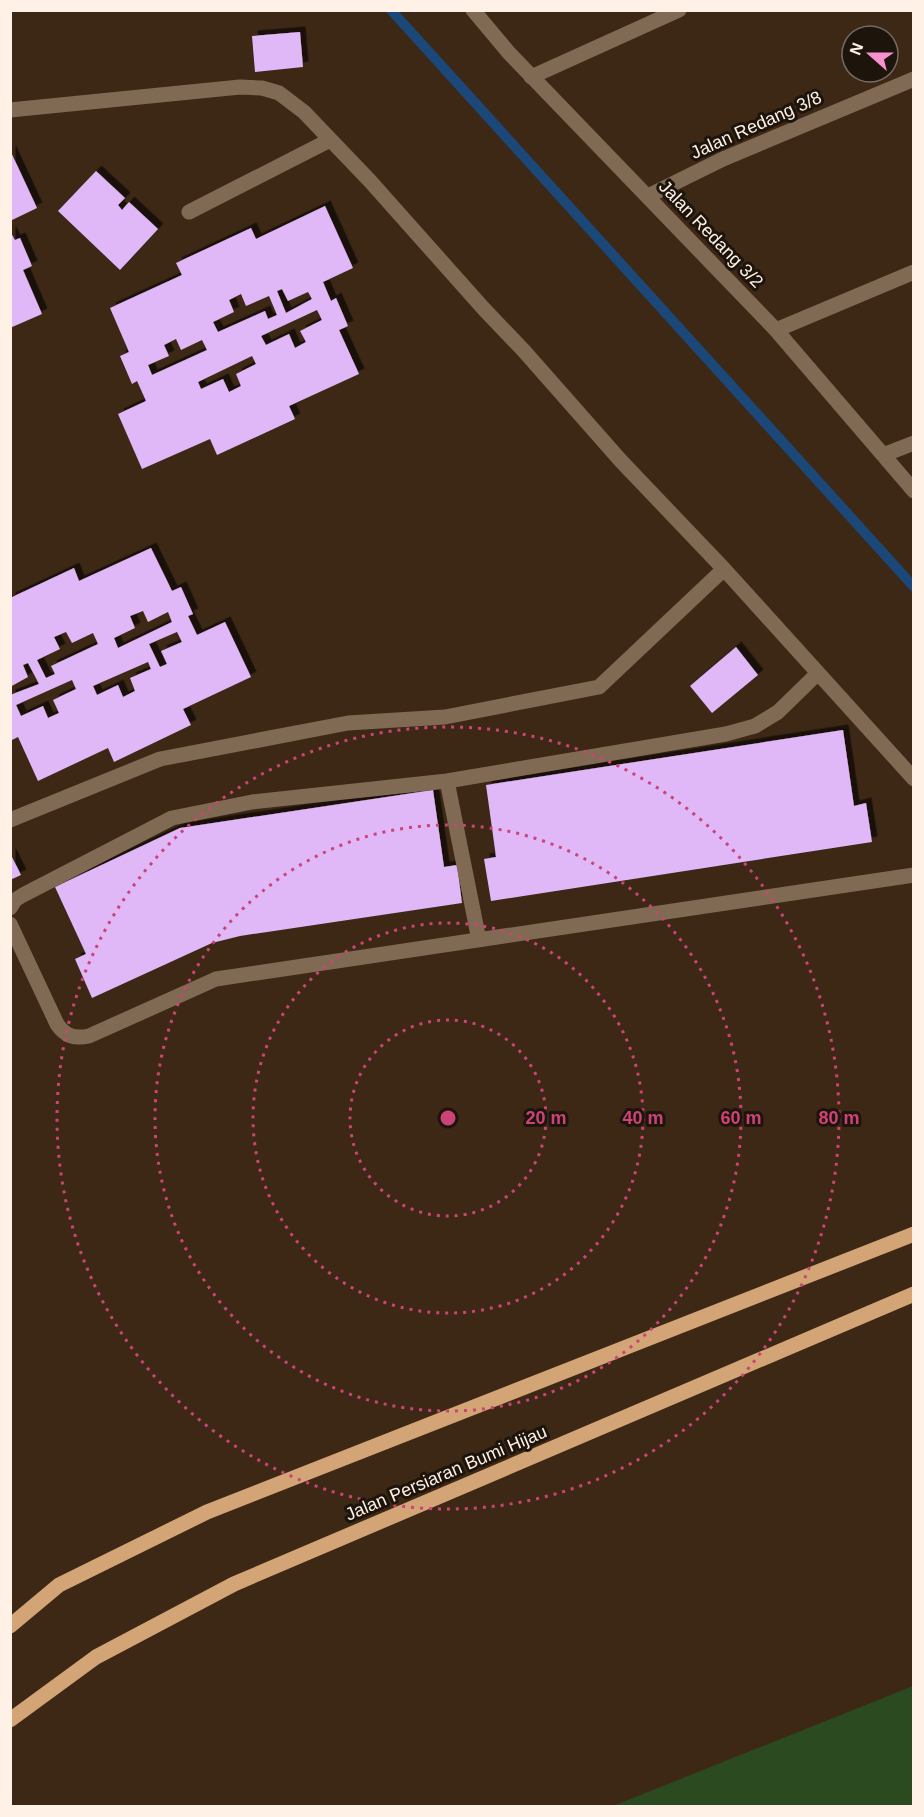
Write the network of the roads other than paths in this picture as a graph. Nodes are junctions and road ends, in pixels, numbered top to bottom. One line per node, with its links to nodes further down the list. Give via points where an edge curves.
1 (473, 10): 3 (street, Jalan Redang 3/2)
2 (679, 10): 3 (street)
3 (531, 76): 7 (street, Jalan Redang 3/2)
4 (914, 79): 7 (street, Jalan Redang 3/8, via 723,159)
5 (10, 110): 6 (street, via 262,88 279,93 304,112)
6 (330, 140): 8 (street); 14 (street)
7 (648, 196): 10 (street, Jalan Redang 3/2)
8 (189, 212)
9 (914, 272): 10 (street)
10 (776, 330): 12 (street, Jalan Redang 3/2)
11 (914, 443): 12 (street)
12 (883, 455): 13 (street, Jalan Redang 3/2)
13 (914, 491)
14 (724, 569): 15 (street); 18 (street, via 599,687 445,717 348,723 160,759)
15 (818, 673): 16 (street); 17 (street, via 778,712 755,726)
16 (914, 779)
17 (447, 781): 20 (street, via 252,802 172,818 22,895); 22 (street)
18 (10, 819)
19 (914, 875): 22 (street)
20 (10, 908)
21 (10, 924): 22 (street, via 57,1024 63,1032 80,1038 216,979)
22 (479, 940)
23 (914, 1234): 25 (main road, via 207,1512 59,1585)
24 (914, 1294): 26 (main road, Jalan Persiaran Bumi Hijau, via 234,1584 96,1657)
25 (10, 1626)
26 (10, 1720)

